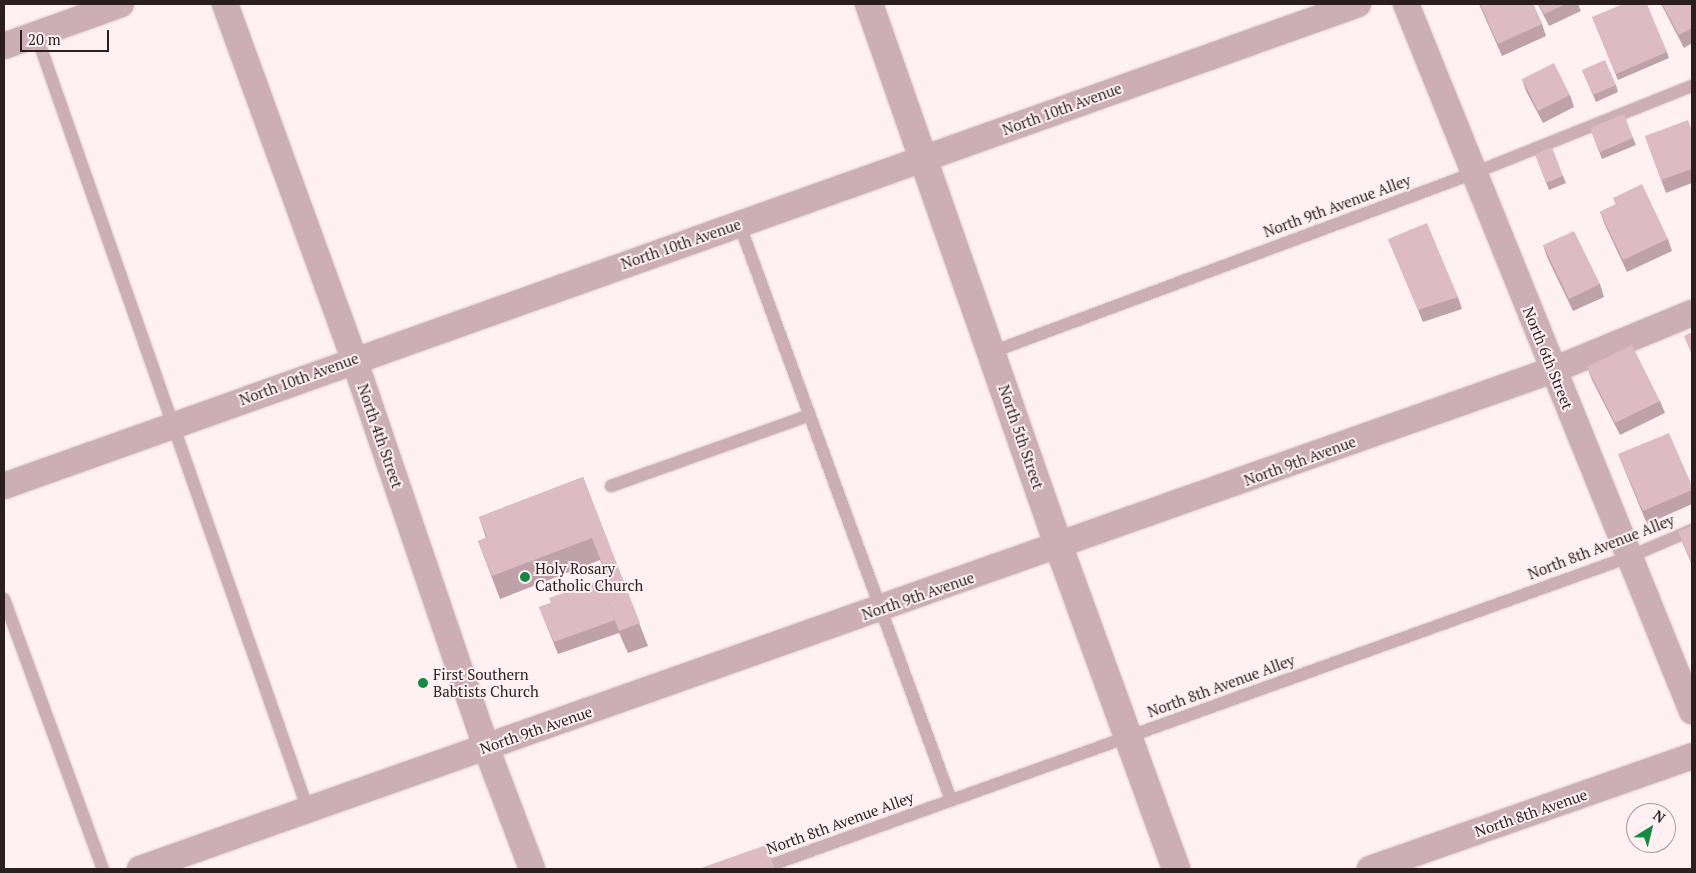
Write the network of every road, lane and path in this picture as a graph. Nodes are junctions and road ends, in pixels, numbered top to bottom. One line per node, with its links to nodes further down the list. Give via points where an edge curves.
1 (121, 4): 6 (street)
2 (225, 4): 14 (street, North 4th Street)
3 (868, 4): 9 (street, North 5th Street)
4 (1358, 4): 9 (street, North 10th Avenue)
5 (1406, 4): 10 (street, North 6th Street)
6 (36, 34): 7 (street); 17 (lane)
7 (4, 46)
8 (1692, 86): 10 (lane, North 9th Avenue Alley)
9 (924, 158): 11 (street, North 10th Avenue); 13 (street, North 5th Street)
10 (1474, 173): 13 (lane, North 9th Avenue Alley); 15 (street, North 6th Street)
11 (739, 223): 14 (street, North 10th Avenue); 16 (lane)
12 (1692, 313): 15 (street, North 9th Avenue)
13 (992, 352): 21 (street, North 5th Street)
14 (354, 359): 17 (street, North 10th Avenue); 27 (street, North 4th Street)
15 (1553, 370): 21 (street, North 9th Avenue); 22 (street, North 6th Street)
16 (810, 415): 19 (lane); 24 (lane)
17 (175, 424): 18 (street, North 10th Avenue); 30 (lane)
18 (4, 486)
19 (612, 486)
20 (1692, 530): 22 (lane, North 8th Avenue Alley)
21 (1059, 547): 24 (street, North 9th Avenue); 26 (street, North 5th Street)
22 (1629, 557): 25 (street, North 6th Street); 26 (lane, North 8th Avenue Alley)
23 (4, 599): 31 (lane)
24 (881, 609): 27 (street, North 9th Avenue); 29 (lane)
25 (1692, 711)
26 (1128, 736): 29 (lane, North 8th Avenue Alley); 35 (street, North 5th Street)
27 (486, 747): 30 (street, North 9th Avenue); 33 (street, North 4th Street)
28 (1692, 756): 36 (street, North 8th Avenue)
29 (951, 800): 34 (lane, North 8th Avenue Alley)
30 (308, 810): 32 (street, North 9th Avenue)
31 (103, 869)
32 (140, 869)
33 (532, 869)
34 (760, 869)
35 (1176, 869)
36 (1370, 869)

